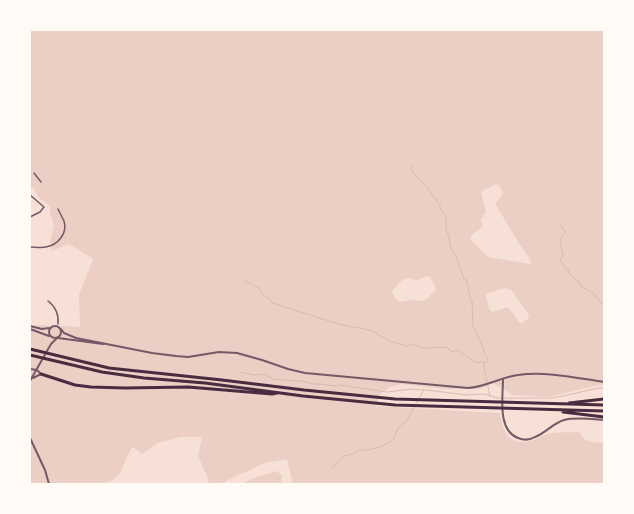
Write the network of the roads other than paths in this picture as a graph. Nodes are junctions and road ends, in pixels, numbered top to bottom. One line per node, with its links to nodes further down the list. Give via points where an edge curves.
1 (34, 172): 2 (street)
2 (41, 182)
3 (30, 195): 5 (street, via 44,207)
4 (58, 209): 6 (street, via 65,227 60,240 45,248)
5 (30, 217)
6 (30, 247)
7 (48, 301): 8 (street, via 57,312)
8 (58, 324)
9 (30, 326): 10 (street)
10 (50, 327): 12 (street, via 57,326); 13 (street)
11 (30, 329): 13 (street)
12 (60, 329): 14 (street, via 61,334); 16 (street, via 70,336)
13 (50, 336): 14 (street); 15 (street)
14 (57, 338): 15 (street); 16 (street)
15 (51, 344): 20 (street)
16 (108, 345): 22 (street, via 176,356 230,352 305,373 461,388 486,386)
17 (30, 349): 27 (highway, via 109,368 304,390 418,400)
18 (30, 355): 25 (highway, via 102,372)
19 (30, 369): 20 (street)
20 (37, 369): 21 (street); 23 (street)
21 (41, 374): 23 (street); 25 (highway, via 91,387 188,387)
22 (503, 379): 24 (street, via 534,374); 31 (street, via 503,419 506,429 513,436 531,439 563,420)
23 (30, 380)
24 (604, 382)
25 (281, 393): 29 (highway, via 415,406)
26 (604, 399): 27 (highway)
27 (565, 404): 28 (highway)
28 (604, 406)
29 (553, 411): 30 (highway); 31 (highway)
30 (604, 411)
31 (604, 419)
32 (30, 438): 33 (street)
33 (50, 484)

